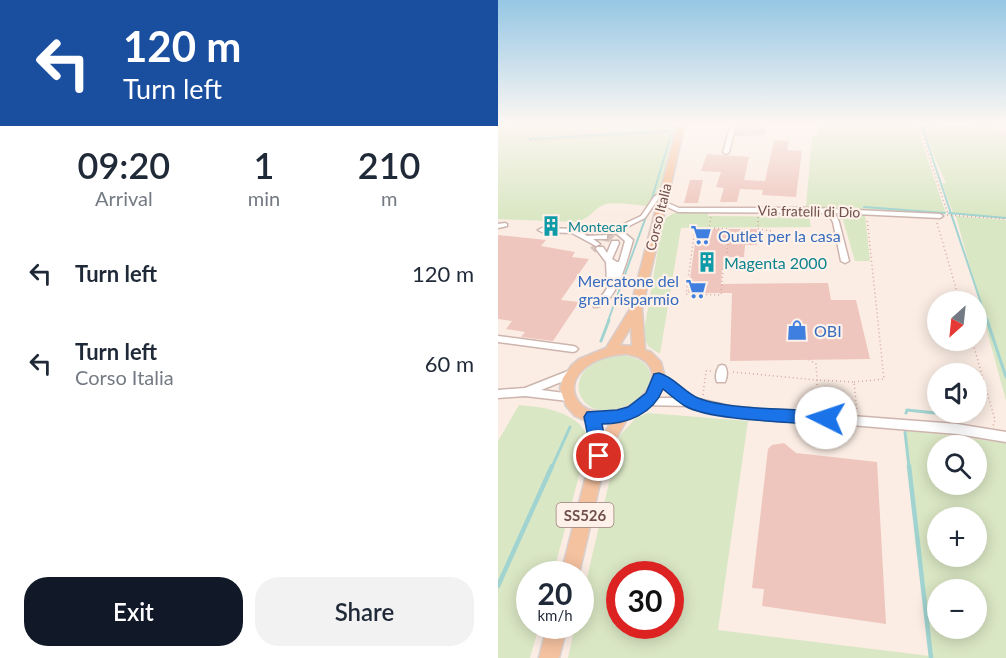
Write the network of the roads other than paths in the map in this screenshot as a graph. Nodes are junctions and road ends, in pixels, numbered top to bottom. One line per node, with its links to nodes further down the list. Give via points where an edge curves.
1 (677, 155): 2 (main road, Corso Italia)
2 (665, 191): 3 (main road, Corso Italia); 10 (street, via 643,218)
3 (661, 202): 4 (street, Via fratelli di Dio); 7 (main road, Corso Italia)
4 (678, 210): 5 (street, Via fratelli di Dio); 7 (street, Via fratelli di Dio)
5 (831, 212): 6 (street, Via fratelli di Dio); 11 (street)
6 (938, 216)
7 (657, 219): 15 (main road, Corso Italia)
8 (542, 230): 9 (street)
9 (574, 231): 10 (street); 10 (street)
10 (602, 245): 12 (street, via 617,265); 12 (street, via 629,240); 13 (street)
11 (845, 261)
12 (622, 263): 14 (street, via 607,297)
13 (611, 282)
14 (597, 306)
15 (636, 309): 18 (main road, Corso Italia); 19 (main road, Corso Italia)
16 (498, 339): 17 (street)
17 (573, 349)
18 (611, 350): 19 (main road); 20 (main road, via 589,358)
19 (639, 352): 21 (main road, via 654,362)
20 (573, 373): 22 (street); 24 (main road)
21 (659, 378): 25 (main road); 26 (street)
22 (525, 392): 23 (street); 24 (street)
23 (498, 394)
24 (568, 397): 28 (main road, via 579,412)
25 (647, 402): 26 (street); 27 (main road)
26 (691, 402): 29 (street, via 734,411)
27 (622, 416): 28 (main road); 30 (main road, SS526)
28 (592, 417): 30 (main road, SS526)
29 (1006, 437)
30 (599, 456): 31 (main road, SS526)
31 (573, 561)
32 (554, 639): 33 (main road)
33 (549, 658)

